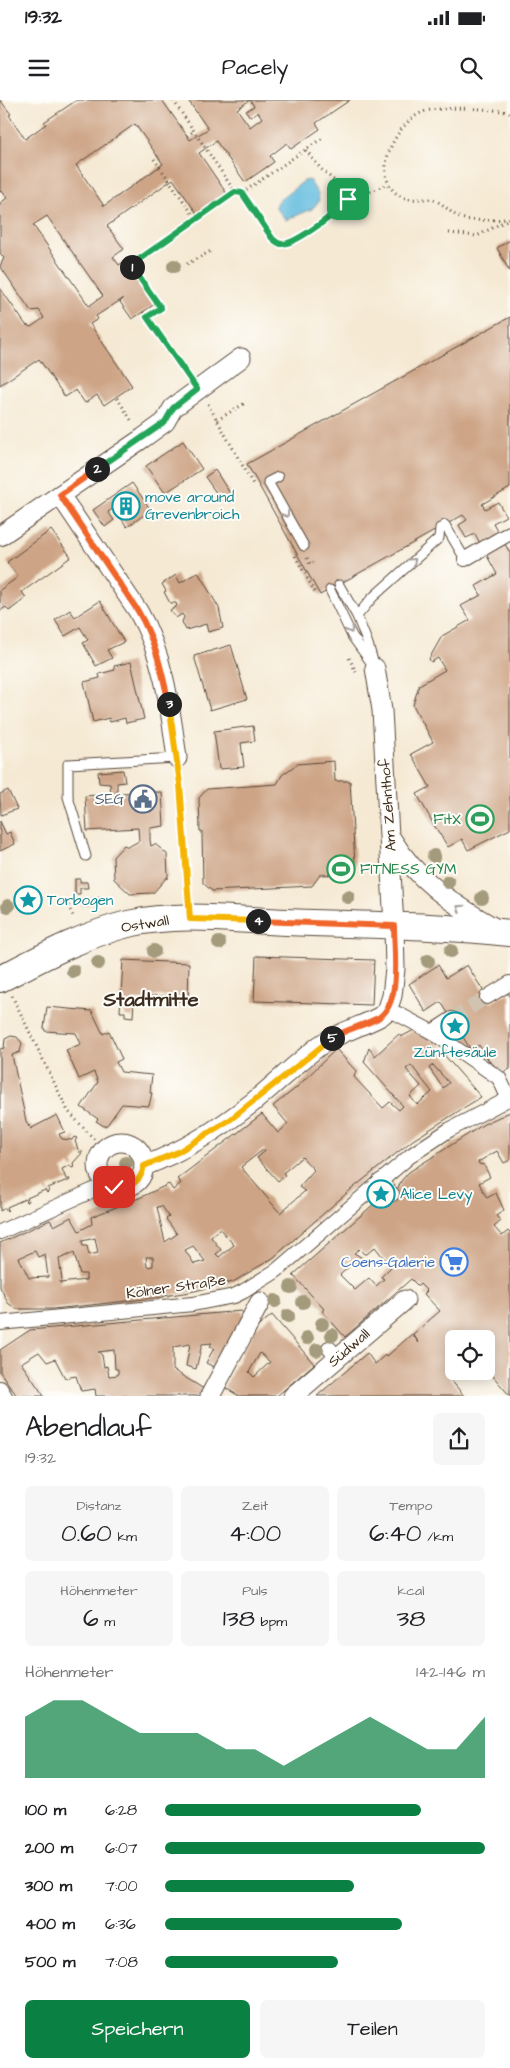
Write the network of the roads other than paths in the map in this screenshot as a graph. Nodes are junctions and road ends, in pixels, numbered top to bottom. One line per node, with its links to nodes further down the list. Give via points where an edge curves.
1 (241, 358): 3 (street, via 173,408 165,422)
2 (278, 477): 6 (lane, one-way to 6, via 268,482)
3 (60, 495): 5 (street); 12 (street, via 148,629 165,685)
4 (510, 533): 7 (street)
5 (0, 536)
6 (304, 546)
7 (465, 559): 10 (lane, one-way to 7, via 439,538 442,527)
8 (339, 585): 10 (lane)
9 (330, 590): 11 (lane, one-way to 11, via 352,636)
10 (357, 616): 11 (lane)
11 (375, 668): 13 (street, Am Zehnthof, via 382,710)
12 (177, 758): 14 (lane, via 68,764 68,797)
13 (390, 837): 15 (street, Am Zehnthof); 16 (street, one-way to 13, via 461,908 433,888 404,859)
14 (86, 856)
15 (394, 926): 16 (main road, Ostwall); 17 (main road, Ostwall, via 154,920 111,929); 20 (street, Am Zehnthof, via 394,983)
16 (506, 932)
17 (1, 976)
18 (510, 983): 19 (street)
19 (487, 997)
20 (387, 1011): 22 (street); 24 (street, via 327,1041 251,1104 202,1138)
21 (452, 1019): 22 (street)
22 (432, 1032): 23 (street, via 499,1078)
23 (510, 1098): 25 (street, Kölner Straße, via 440,1136 405,1159)
24 (144, 1166): 26 (street, via 143,1173 134,1184 121,1189); 26 (street, via 140,1152 130,1143 116,1142 103,1149 97,1164 98,1172)
25 (380, 1181): 27 (street); 31 (street, Kölner Straße, via 276,1271 234,1296 179,1306)
26 (107, 1184): 28 (street)
27 (392, 1194)
28 (0, 1232)
29 (405, 1300): 35 (street, Südwall, via 333,1353)
30 (260, 1302): 34 (street)
31 (0, 1323)
32 (0, 1388): 33 (street)
33 (5, 1396)
34 (210, 1396)
35 (293, 1396)

